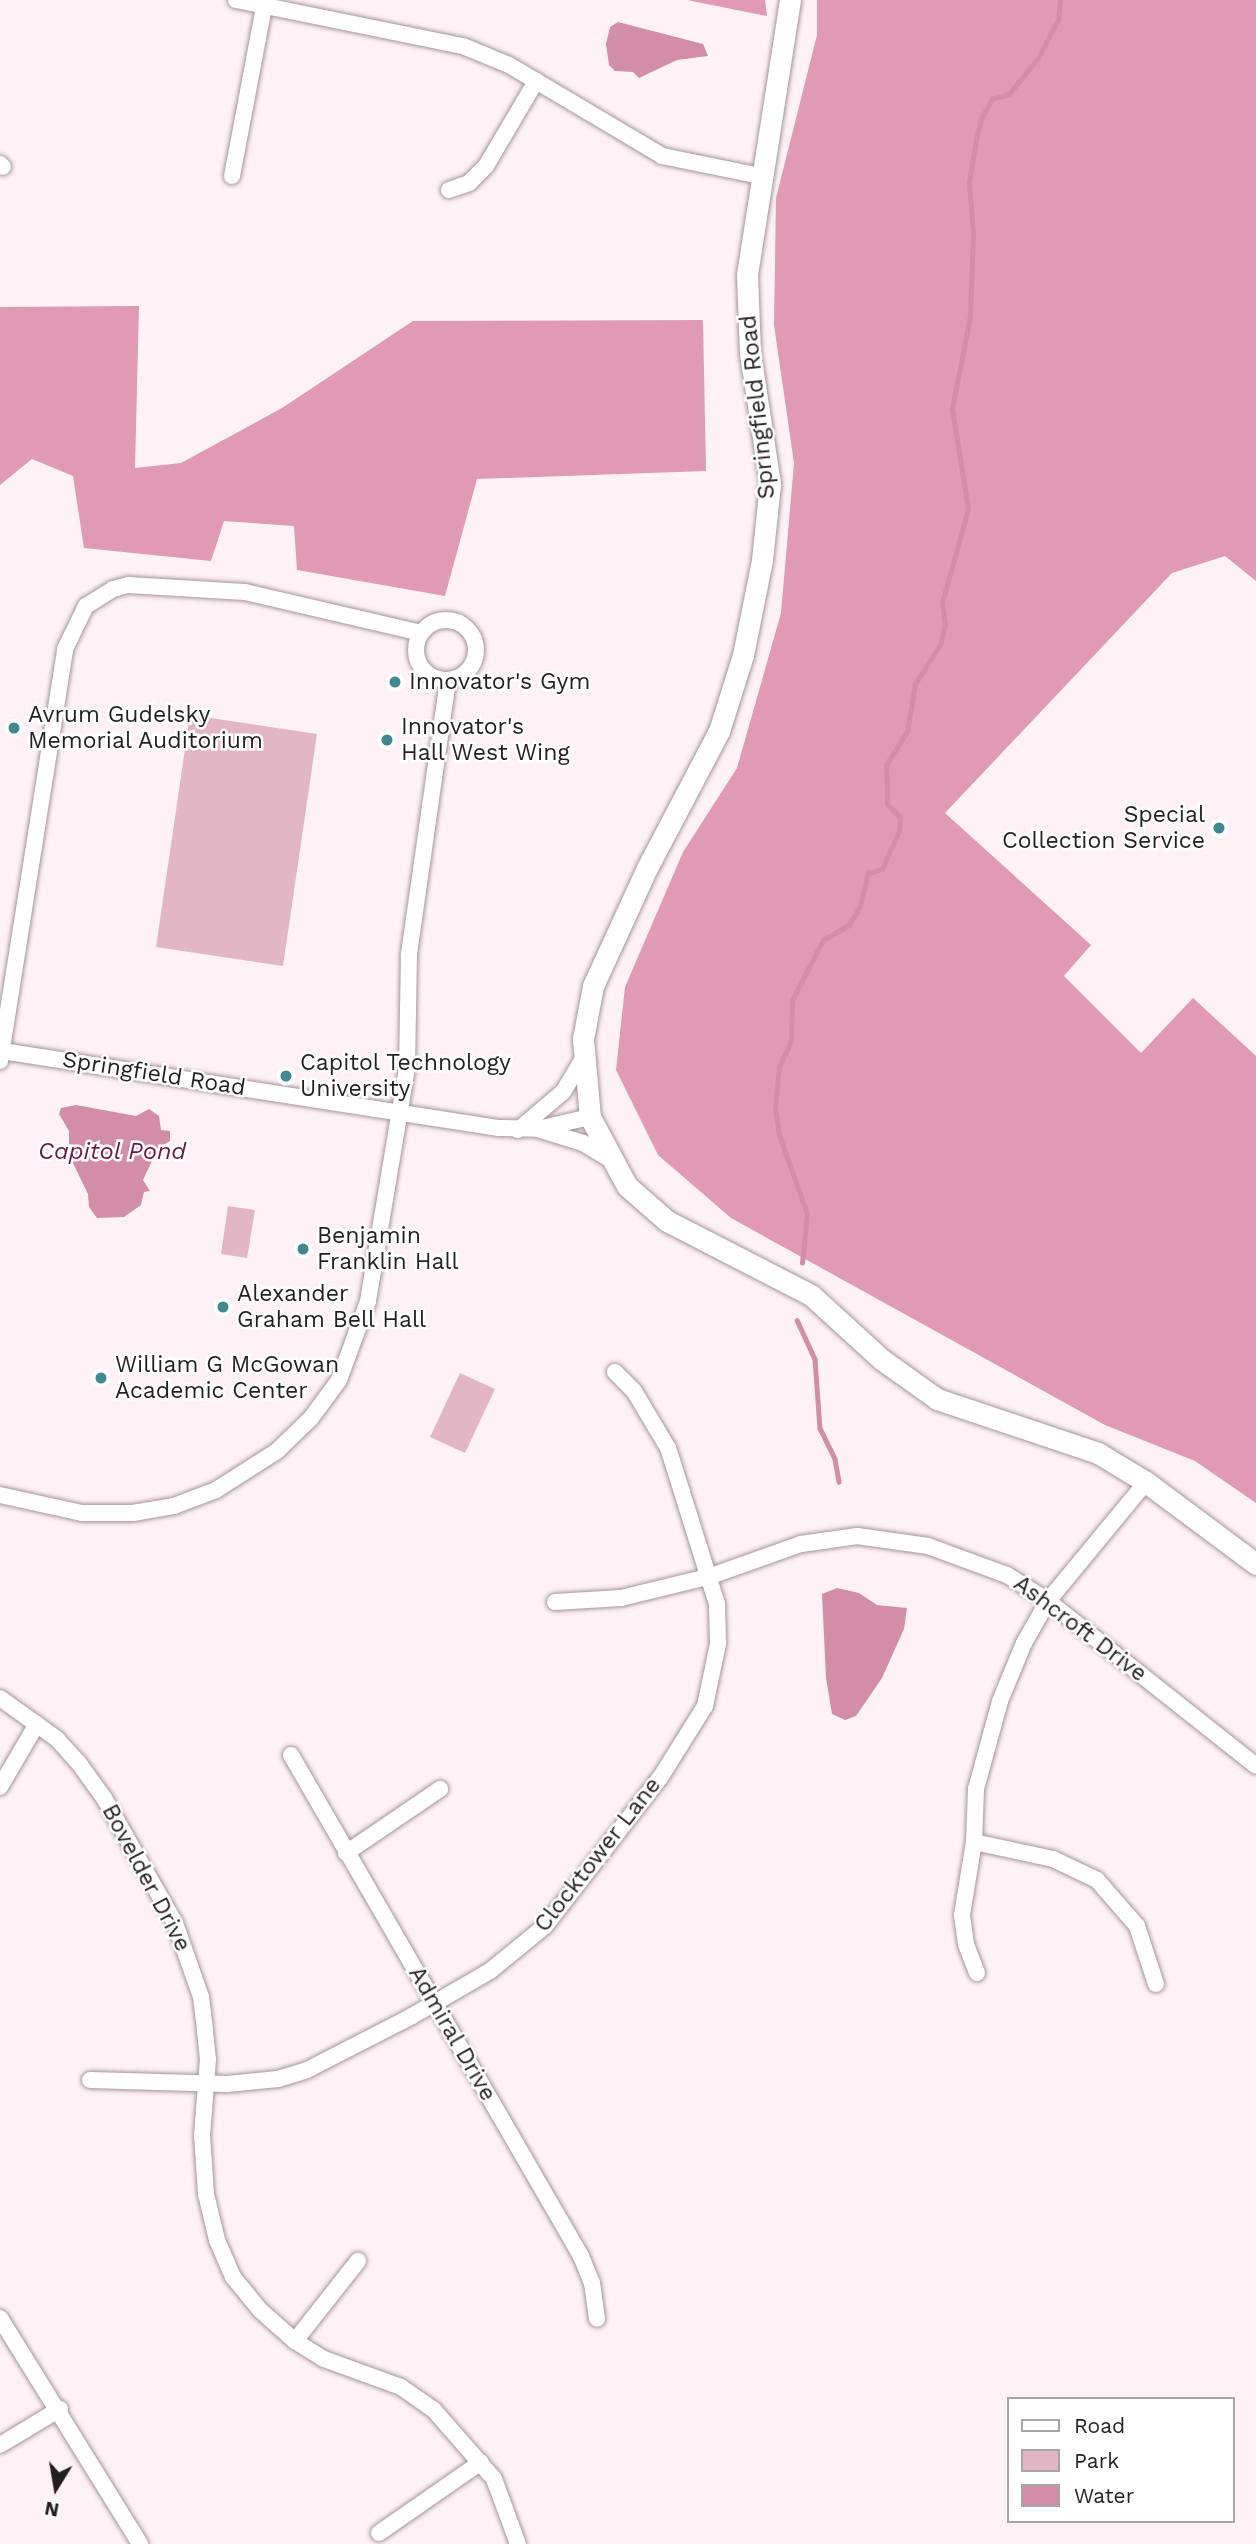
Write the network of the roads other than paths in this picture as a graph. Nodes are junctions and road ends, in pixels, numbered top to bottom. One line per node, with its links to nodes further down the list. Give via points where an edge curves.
1 (236, 0): 3 (street)
2 (790, 0): 6 (street, Springfield Road)
3 (264, 6): 4 (street, via 463,46); 5 (street)
4 (537, 81): 6 (street, via 662,156); 7 (street, via 486,166 469,183)
5 (232, 176)
6 (760, 176): 11 (street, Springfield Road, via 749,252 747,309 768,461 769,510 750,626 714,742 647,868 593,986)
7 (449, 190)
8 (421, 634): 9 (street, via 418,661 430,676); 9 (street, via 437,621 447,620 472,635 473,664); 10 (street, via 245,592 128,585 86,606 65,649)
9 (448, 681): 12 (street, via 410,954 410,1049)
10 (1, 1056): 12 (street, Springfield Road)
11 (583, 1059): 13 (street, Springfield Road); 15 (street, via 558,1097)
12 (400, 1112): 15 (street, Springfield Road); 19 (street, via 363,1322 339,1380 294,1436 260,1464 216,1490 154,1510 82,1513)
13 (590, 1117): 14 (street, Springfield Road); 16 (street, Springfield Road)
14 (538, 1129): 15 (street, Springfield Road); 16 (street, via 583,1143)
15 (518, 1130)
16 (608, 1158): 18 (street, Springfield Road, via 638,1198 667,1221 811,1294 918,1388 957,1409 1074,1443)
17 (615, 1372): 21 (street, Clocktower Lane, via 634,1391 667,1448)
18 (1146, 1482): 20 (street, Springfield Road); 22 (street)
19 (0, 1495)
20 (1256, 1564)
21 (711, 1576): 22 (street, Ashcroft Drive, via 801,1545 887,1537 973,1561 1007,1575); 23 (street, Ashcroft Drive, via 621,1598); 34 (street, Clocktower Lane, via 718,1644 705,1706 690,1731 652,1789 545,1926 491,1971)
22 (1048, 1601): 27 (street, Ashcroft Drive); 30 (street, via 1000,1701 976,1789)
23 (555, 1602)
24 (0, 1698): 25 (street, Bovelder Drive)
25 (37, 1724): 28 (street); 36 (street, Bovelder Drive, via 78,1762 104,1798 175,1923 201,1997)
26 (291, 1755): 31 (street, Admiral Drive)
27 (1256, 1766)
28 (0, 1787)
29 (440, 1789): 31 (street)
30 (974, 1842): 32 (street, via 962,1916 965,1944); 33 (street, via 1053,1859 1097,1880 1138,1926)
31 (346, 1853): 34 (street, Admiral Drive)
32 (976, 1973)
33 (1156, 1983)
34 (436, 2003): 36 (street, Clocktower Lane, via 294,2075); 39 (street, Admiral Drive, via 581,2256 592,2283)
35 (90, 2080): 36 (street, Clocktower Lane)
36 (207, 2084): 40 (street, Bovelder Drive, via 202,2166 216,2239 245,2294)
37 (358, 2261): 40 (street)
38 (0, 2318): 41 (street)
39 (597, 2319)
40 (295, 2341): 43 (street, Bovelder Drive, via 324,2360 418,2397 452,2427)
41 (60, 2409): 42 (street); 45 (street)
42 (0, 2445)
43 (481, 2462): 44 (street); 46 (street, Bovelder Drive, via 503,2498)
44 (379, 2533)
45 (140, 2544)
46 (519, 2544)

